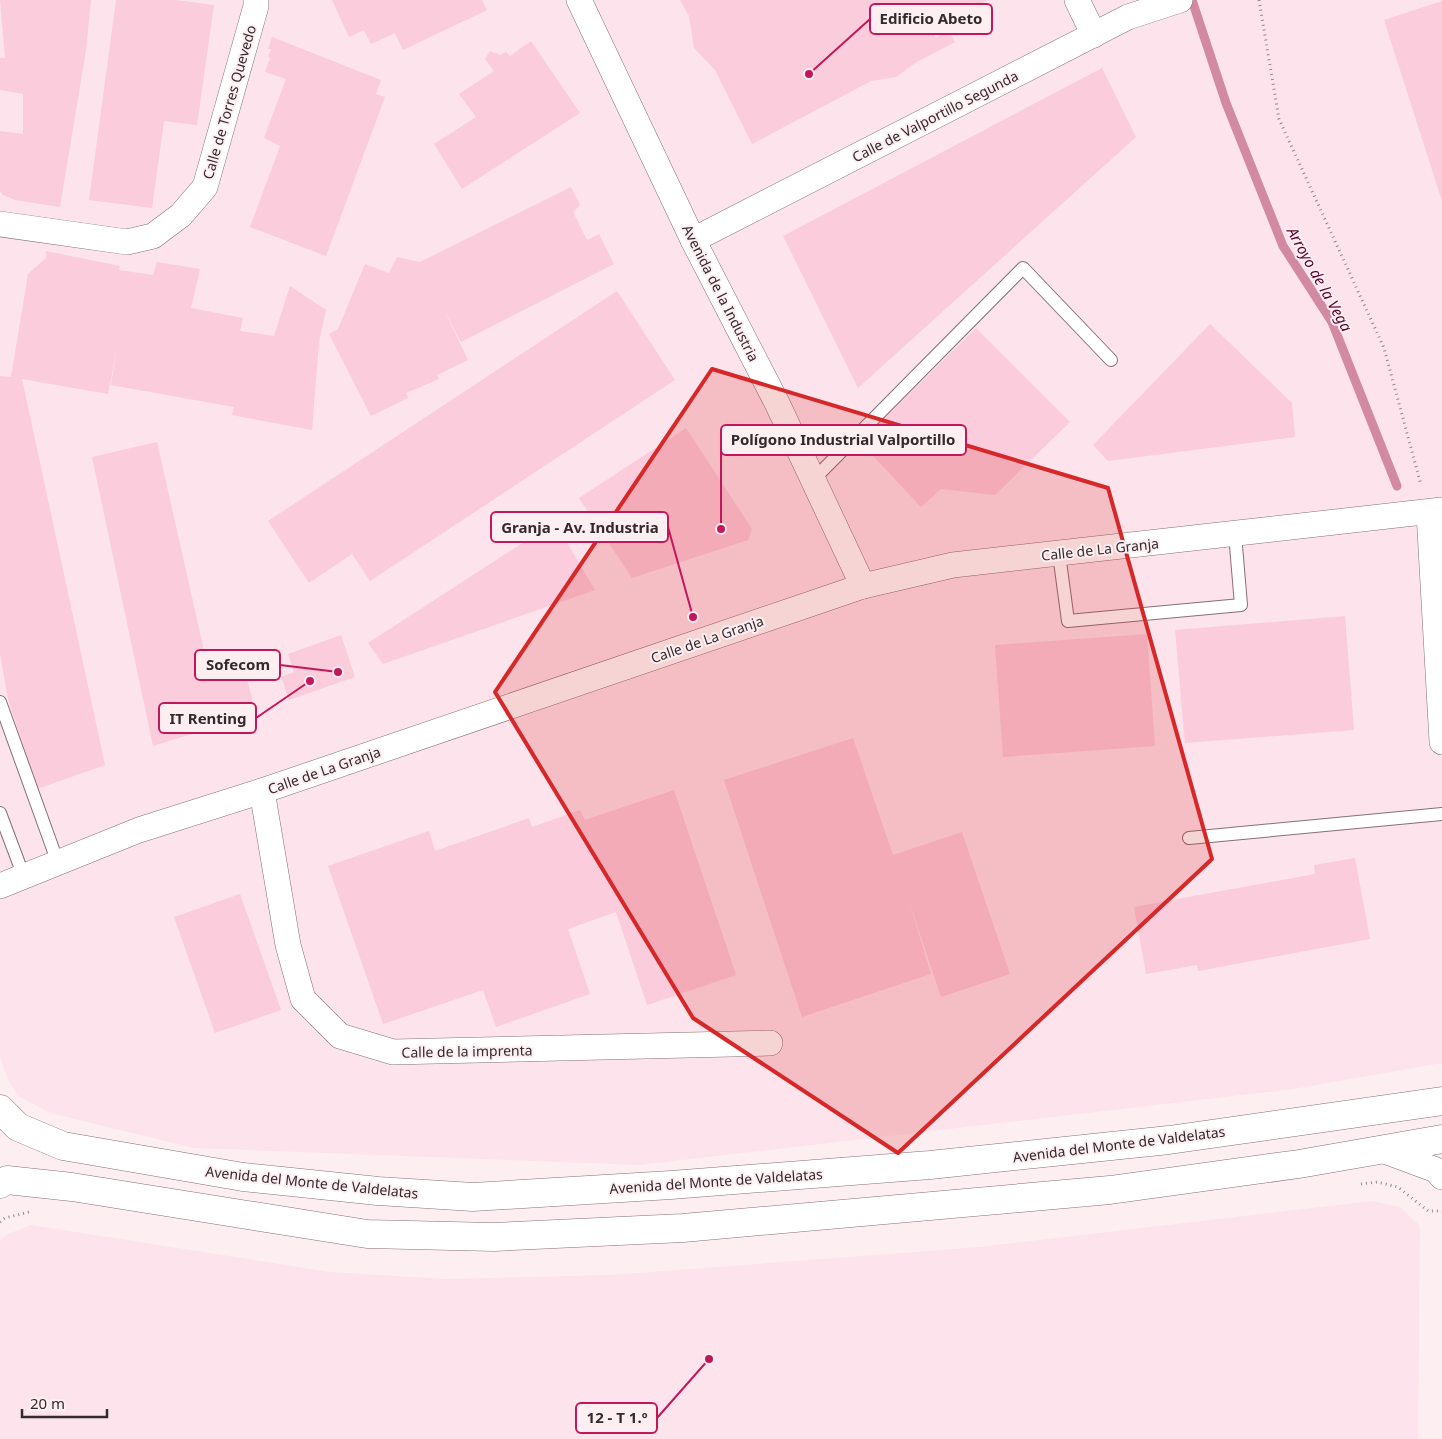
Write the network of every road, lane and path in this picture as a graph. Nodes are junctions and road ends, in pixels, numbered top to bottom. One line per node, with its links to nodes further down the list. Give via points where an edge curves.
1 (256, 0): 7 (street, Calle de Torres Quevedo, via 205,187 181,215 153,236 127,242)
2 (579, 0): 8 (street, Avenida de la Industria)
3 (1077, 0): 6 (street)
4 (1180, 0): 6 (street, Calle de Valportillo Segunda, via 1128,17)
5 (1259, 0): 11 (path, via 1279,119 1384,348)
6 (1094, 35): 8 (street, Calle de Valportillo Segunda)
7 (0, 224)
8 (693, 240): 10 (street, Avenida de la Industria)
9 (1111, 360): 10 (lane, via 1023,268)
10 (813, 480): 14 (street, Avenida de la Industria)
11 (1436, 511): 12 (street, Calle de La Granja); 16 (street)
12 (1235, 534): 13 (street, Calle de La Granja); 13 (lane, via 1241,605 1068,621)
13 (1059, 554): 14 (street, Calle de La Granja, via 953,565)
14 (863, 586): 17 (street, Calle de La Granja)
15 (0, 702): 21 (lane)
16 (1442, 742)
17 (262, 791): 21 (street, Calle de La Granja, via 139,830); 24 (street, Calle de la imprenta, via 288,945 303,999 340,1036 393,1052)
18 (0, 813): 22 (lane)
19 (1442, 814): 20 (lane)
20 (1189, 838)
21 (58, 863): 22 (street, Calle de La Granja)
22 (24, 877): 23 (street, Calle de La Granja)
23 (0, 886)
24 (770, 1043)
25 (1442, 1101): 26 (street, Avenida del Monte de Valdelatas, via 1169,1140 930,1165 473,1197 243,1177 63,1146 18,1127)
26 (0, 1109)
27 (1442, 1139): 28 (street)
28 (1382, 1150): 29 (street, via 1436,1170); 31 (street, via 1110,1190 683,1228 494,1237 367,1234 72,1187 7,1180)
29 (1442, 1177)
30 (1377, 1182): 32 (path, via 1398,1187 1428,1211)
31 (0, 1184)
32 (1442, 1211)

